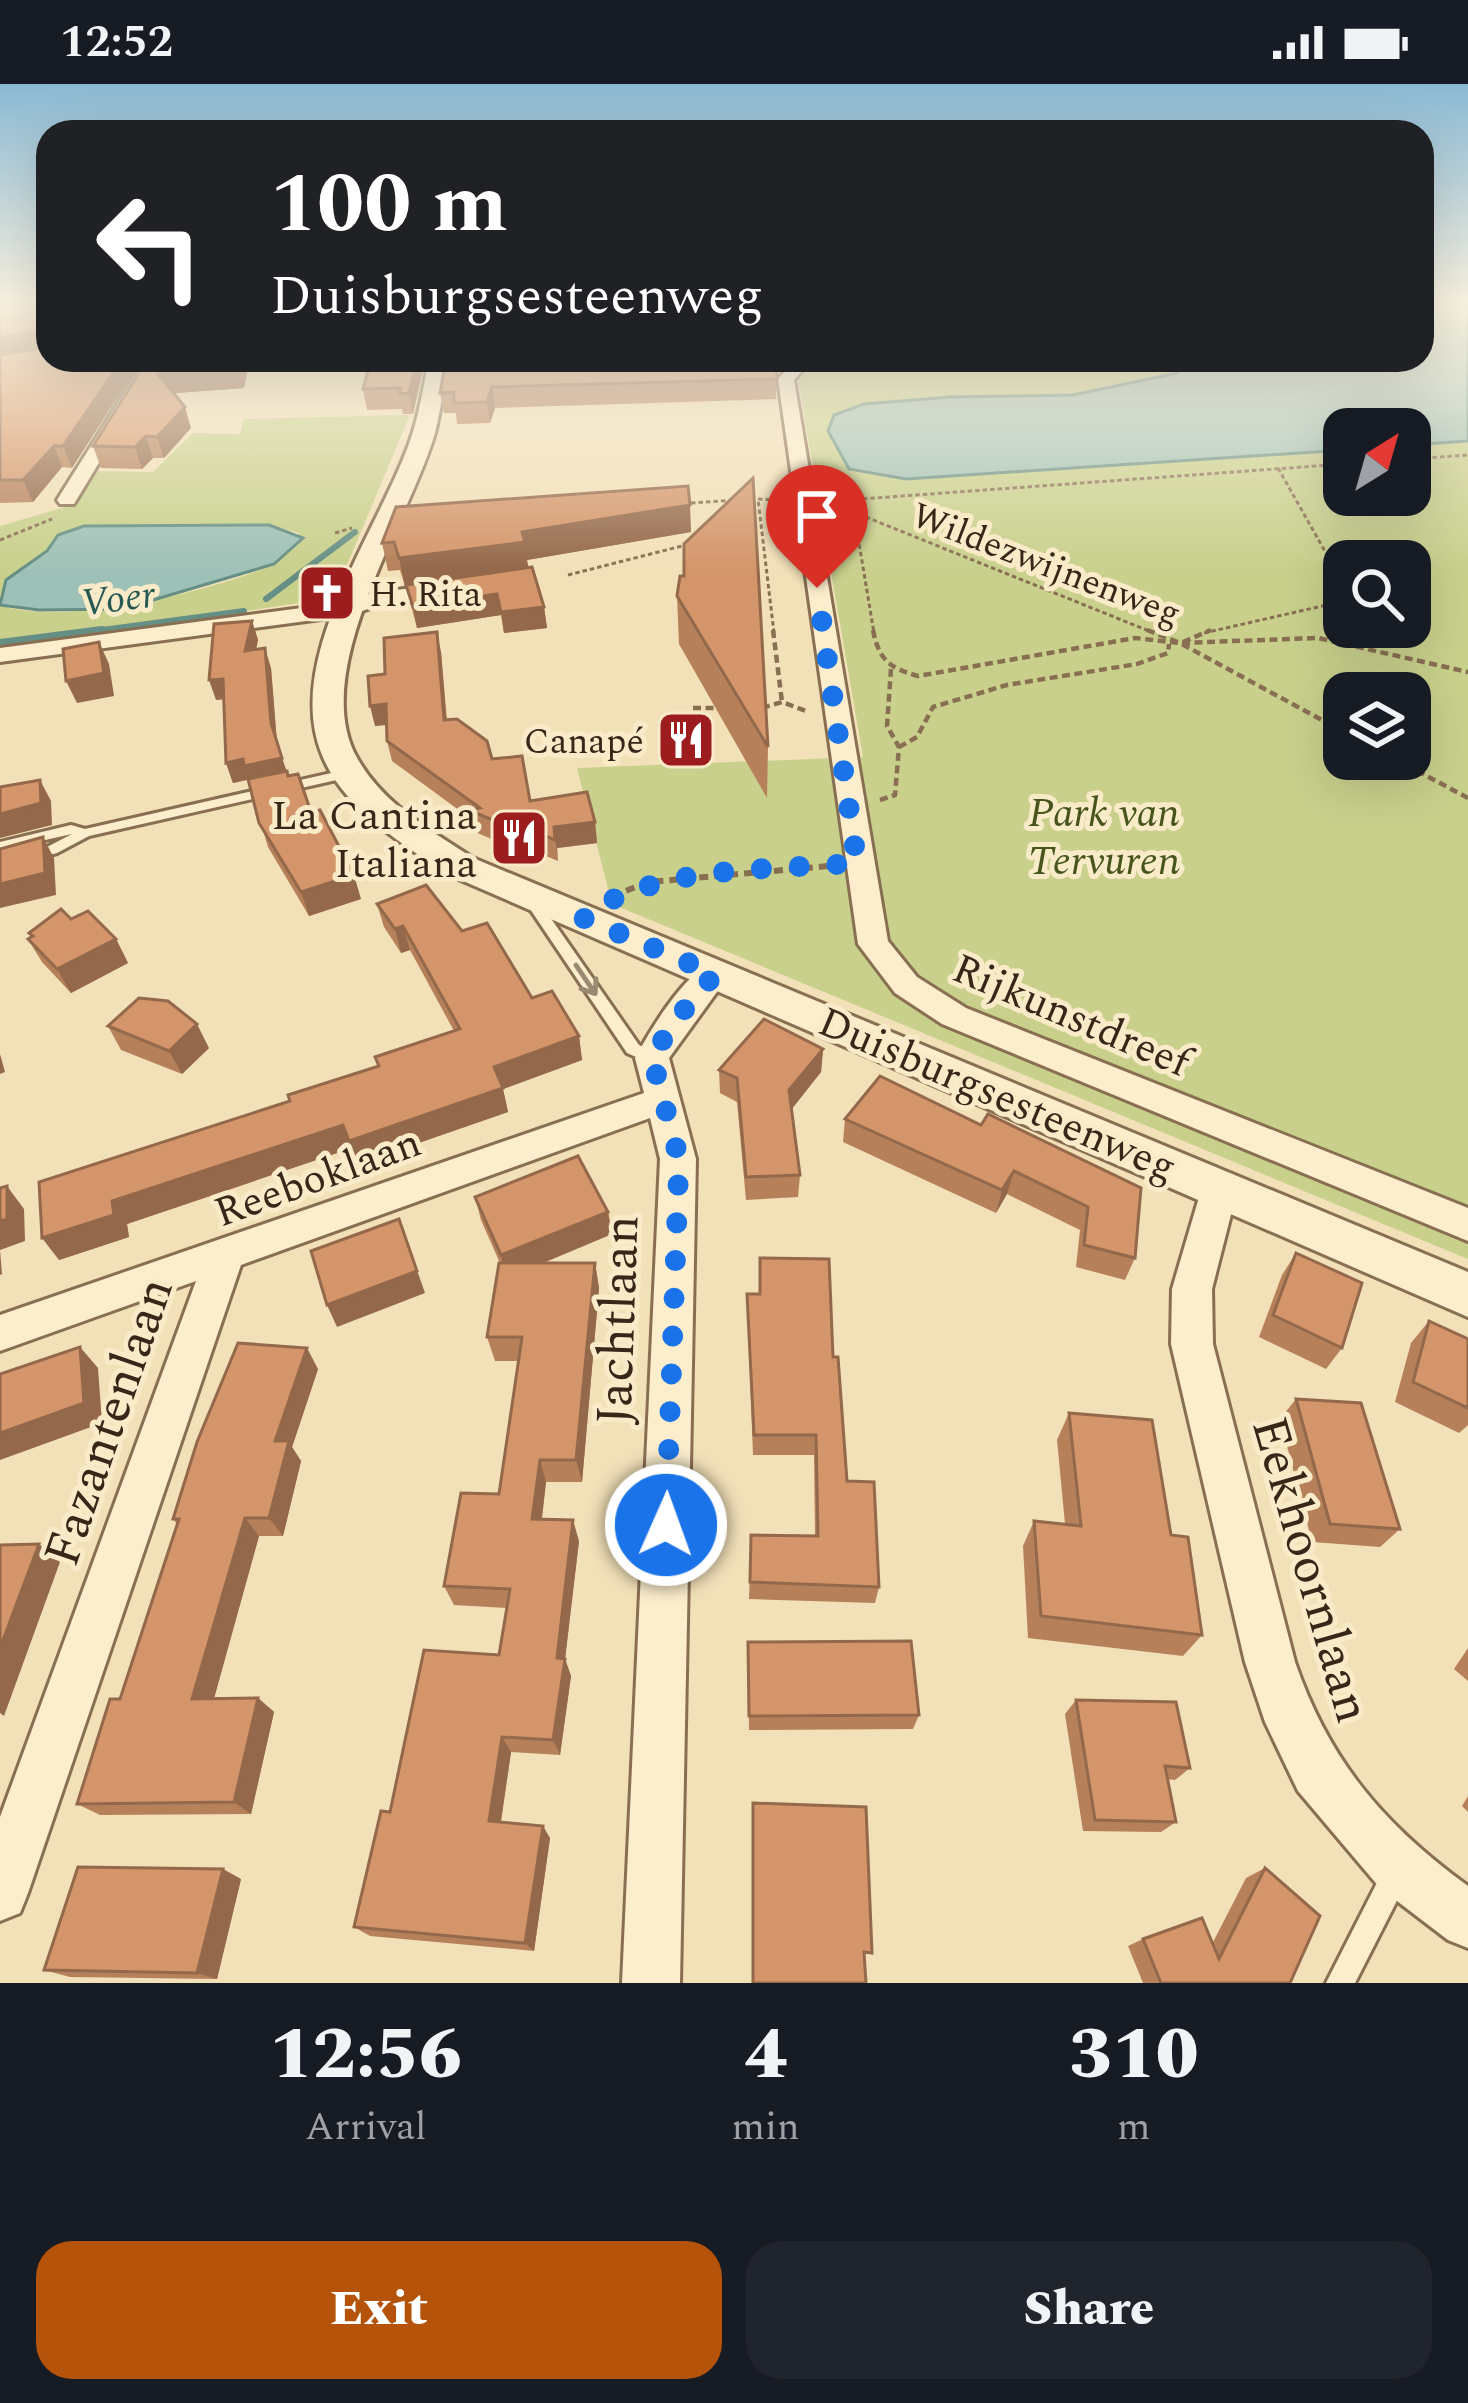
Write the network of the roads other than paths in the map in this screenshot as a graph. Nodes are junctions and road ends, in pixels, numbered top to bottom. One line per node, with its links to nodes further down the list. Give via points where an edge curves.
1 (141, 395): 4 (street)
2 (433, 395): 6 (street, Duisburgsesteenweg)
3 (789, 395): 18 (street, Rijkunstdreef, via 815,502 811,543 857,863 873,944 886,965 954,1016)
4 (63, 507)
5 (472, 587): 6 (street)
6 (351, 608): 7 (street); 10 (street, Duisburgsesteenweg, via 324,688 334,747)
7 (72, 646): 8 (street); 9 (street)
8 (0, 655)
9 (0, 674)
10 (349, 773): 11 (lane); 14 (street, Duisburgsesteenweg, via 392,820 439,852)
11 (85, 833): 12 (lane, via 71,829); 13 (lane)
12 (0, 846)
13 (0, 864)
14 (527, 894): 15 (street, Duisburgsesteenweg); 16 (lane, Duisburgsesteenweg, one-way to 16)
15 (715, 974): 16 (street, via 673,1023); 17 (street, Duisburgsesteenweg)
16 (657, 1079): 19 (street, Reeboklaan); 25 (street, Jachtlaan, via 679,1159)
17 (1220, 1187): 20 (street, Duisburgsesteenweg); 22 (street, Eekhoornlaan, via 1192,1289 1192,1344 1270,1663 1316,1773)
18 (1468, 1225)
19 (224, 1257): 21 (street, Reeboklaan); 23 (street, Fazantenlaan)
20 (1468, 1294)
21 (0, 1333)
22 (1399, 1869): 24 (street, Eekhoornlaan); 26 (lane)
23 (0, 1893)
24 (1468, 1920)
25 (651, 1983)
26 (1340, 1983)

